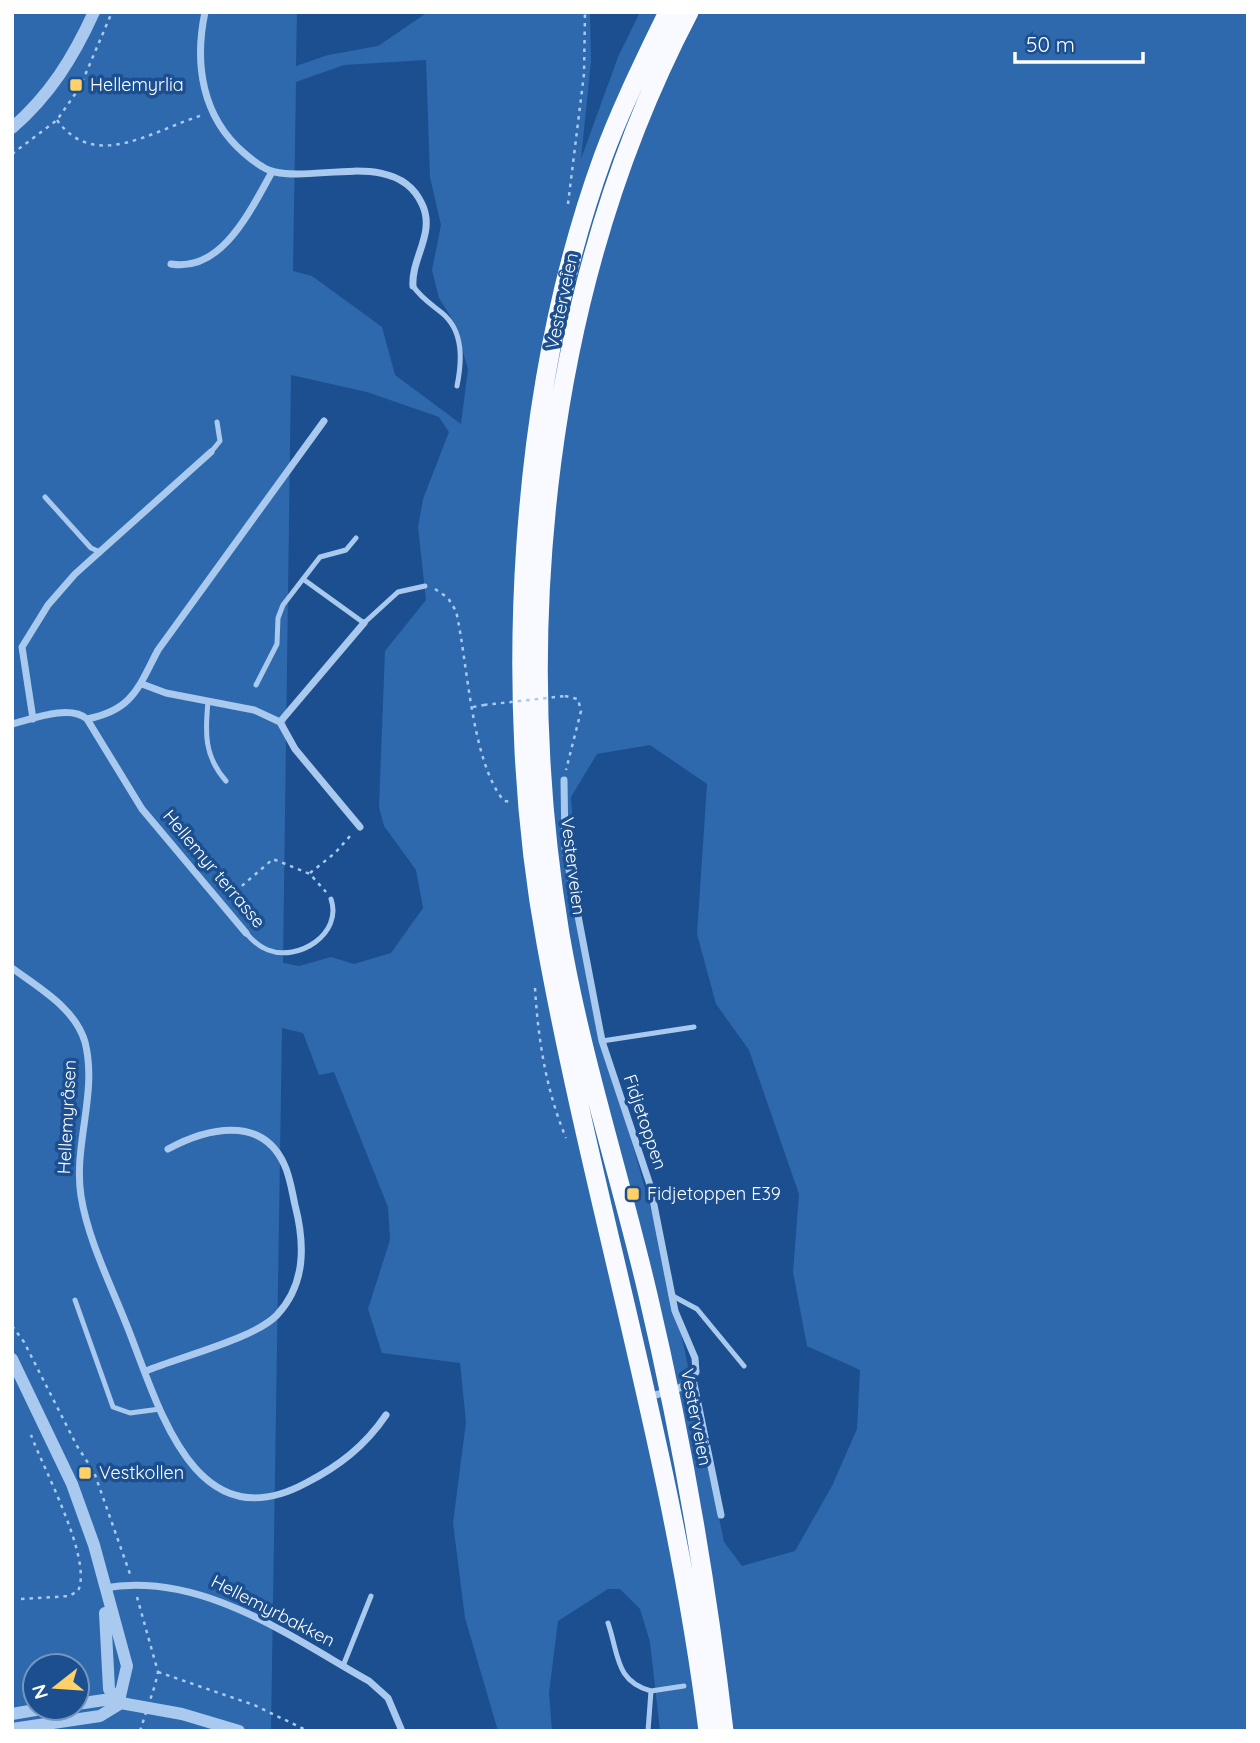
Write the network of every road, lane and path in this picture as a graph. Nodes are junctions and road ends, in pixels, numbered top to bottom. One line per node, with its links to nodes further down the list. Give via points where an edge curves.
1 (94, 12): 8 (street, via 53,87)
2 (112, 12): 7 (path, via 80,87)
3 (205, 12): 6 (street, via 199,53)
4 (668, 12): 53 (highway, Vesterveien, via 603,155 562,294 528,525 521,680 525,771 545,939)
5 (689, 12): 52 (highway, Vesterveien, via 627,146 592,255 555,446 539,626 546,831 561,936)
6 (213, 113): 7 (path, via 123,144 97,147 74,139); 10 (street, via 236,146)
7 (57, 120): 9 (path)
8 (12, 128)
9 (12, 153)
10 (272, 172): 11 (street, via 217,253 191,265); 12 (street, via 360,170 380,173 410,188 422,203 427,222 412,273)
11 (171, 264)
12 (413, 286): 13 (lane, via 445,315 456,332 461,356)
13 (457, 386)
14 (324, 421): 25 (street, via 158,650)
15 (217, 422): 16 (lane, via 220,441)
16 (211, 452): 19 (street)
17 (45, 497): 19 (lane, via 91,548)
18 (356, 538): 20 (lane, via 346,550 325,553)
19 (100, 552): 24 (street, via 58,591)
20 (303, 579): 22 (lane); 26 (lane, via 283,605 277,644)
21 (425, 586): 22 (lane, via 398,592); 28 (path, via 443,593 456,611)
22 (364, 623): 31 (street)
23 (12, 644): 24 (street)
24 (22, 647): 29 (street)
25 (142, 684): 27 (street); 30 (street, via 122,707)
26 (256, 685)
27 (208, 702): 31 (street, via 254,710); 34 (lane, via 208,754)
28 (473, 706): 33 (path, bridge, via 565,696 578,699 581,711); 35 (path, via 495,788 504,801)
29 (33, 719): 30 (street, via 68,713); 32 (street)
30 (87, 719): 39 (street, Hellemyr terrasse, via 142,809)
31 (280, 722): 36 (street)
32 (12, 724)
33 (564, 780): 43 (street, Fidjetoppen, via 565,848)
34 (226, 781)
35 (511, 802)
36 (358, 827): 37 (path)
37 (310, 874): 38 (path); 39 (path, via 273,859)
38 (331, 899): 40 (lane, Hellemyr terrasse, via 334,908 328,928 299,951 268,950)
39 (221, 904): 40 (street, Hellemyr terrasse)
40 (246, 933)
41 (12, 968): 50 (street, Hellemyråsen, via 66,1010 85,1042 89,1067 79,1164 81,1198)
42 (694, 1027): 43 (lane)
43 (602, 1041): 45 (street, Fidjetoppen, via 650,1185)
44 (168, 1149): 50 (street, via 195,1134 223,1130 245,1131 270,1145 288,1176 302,1236 302,1260 289,1299 267,1324)
45 (671, 1295): 49 (lane, via 697,1309); 51 (street, Fidjetoppen, via 695,1359)
46 (75, 1300): 54 (lane, via 113,1407 130,1413)
47 (12, 1326): 58 (path, via 94,1472)
48 (12, 1359): 59 (street, via 82,1509)
49 (744, 1366)
50 (146, 1371): 54 (street, Hellemyråsen)
51 (693, 1380): 52 (street); 57 (street, Fidjetoppen)
52 (670, 1392): 53 (street); 76 (highway, Vesterveien, via 698,1538)
53 (646, 1397): 75 (highway, Vesterveien, via 680,1540)
54 (160, 1409): 55 (street, Hellemyråsen, via 186,1459 200,1475 228,1493 258,1498 295,1490 340,1465)
55 (386, 1415)
56 (29, 1429): 61 (path, via 78,1549 81,1583 69,1596)
57 (720, 1515)
58 (133, 1584): 59 (street, Hellemyrbakken); 63 (street, Hellemyrbakken, via 201,1594); 64 (path)
59 (103, 1588): 68 (street, via 127,1666)
60 (371, 1596): 63 (lane, Hellemyrbakken)
61 (20, 1599)
62 (608, 1623): 66 (lane, via 624,1675 632,1686)
63 (343, 1666): 73 (street, Hellemyrbakken, via 388,1698)
64 (158, 1672): 70 (path, bridge); 72 (path, via 254,1705)
65 (684, 1686): 66 (lane)
66 (651, 1691): 74 (lane)
67 (91, 1702): 68 (street)
68 (118, 1705): 69 (street, via 100,1716); 71 (street, via 182,1714)
69 (12, 1729)
70 (140, 1731)
71 (239, 1731)
72 (308, 1731)
73 (402, 1731)
74 (648, 1731)
75 (708, 1731)
76 (724, 1731)

